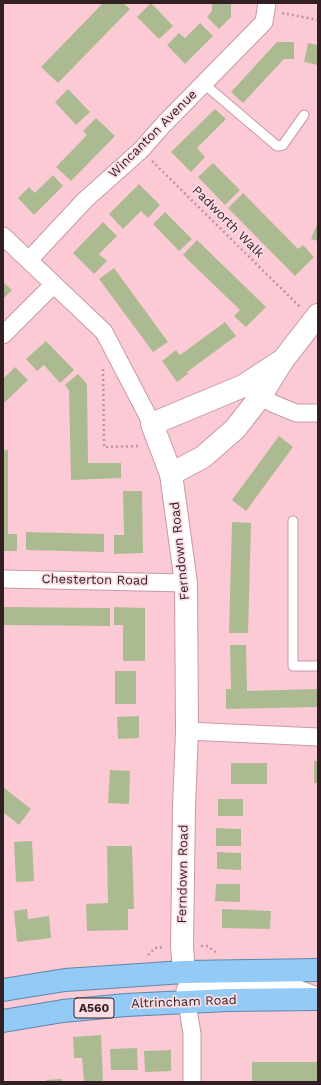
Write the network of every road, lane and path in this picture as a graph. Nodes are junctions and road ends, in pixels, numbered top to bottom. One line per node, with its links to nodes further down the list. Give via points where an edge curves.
1 (266, 6): 2 (path); 3 (street, Wincanton Avenue, via 264,22)
2 (318, 20)
3 (203, 83): 4 (lane, via 277,146 283,145); 5 (street, Wincanton Avenue)
4 (304, 115)
5 (141, 150): 7 (street, Wincanton Avenue, via 85,200); 9 (path, Padworth Walk)
6 (3, 236): 7 (street, Ferndown Road)
7 (29, 260): 8 (street, Ferndown Road)
8 (54, 284): 10 (street); 14 (street, Ferndown Road, via 104,332)
9 (310, 312): 12 (main road, via 283,360)
10 (3, 335)
11 (103, 369): 15 (path, via 104,447)
12 (251, 391): 13 (street, via 296,412); 14 (main road); 16 (main road, via 235,429 203,457)
13 (318, 413)
14 (152, 424): 16 (main road, Ferndown Road)
15 (145, 446)
16 (171, 474): 19 (main road, Ferndown Road)
17 (293, 521): 20 (lane, via 293,666)
18 (3, 578): 19 (street, Chesterton Road)
19 (186, 583): 21 (main road, Ferndown Road)
20 (318, 666)
21 (187, 731): 22 (street); 24 (main road, Ferndown Road, via 182,946)
22 (318, 737)
23 (318, 970): 24 (highway, A560)
24 (184, 972): 25 (highway, A560, via 66,980); 26 (main road, via 196,987 273,986); 27 (street)
25 (3, 990)
26 (318, 999): 27 (highway, Altrincham Road / A560)
27 (186, 1001): 28 (highway, Altrincham Road / A560); 29 (street, via 192,1034)
28 (3, 1018)
29 (192, 1082)

